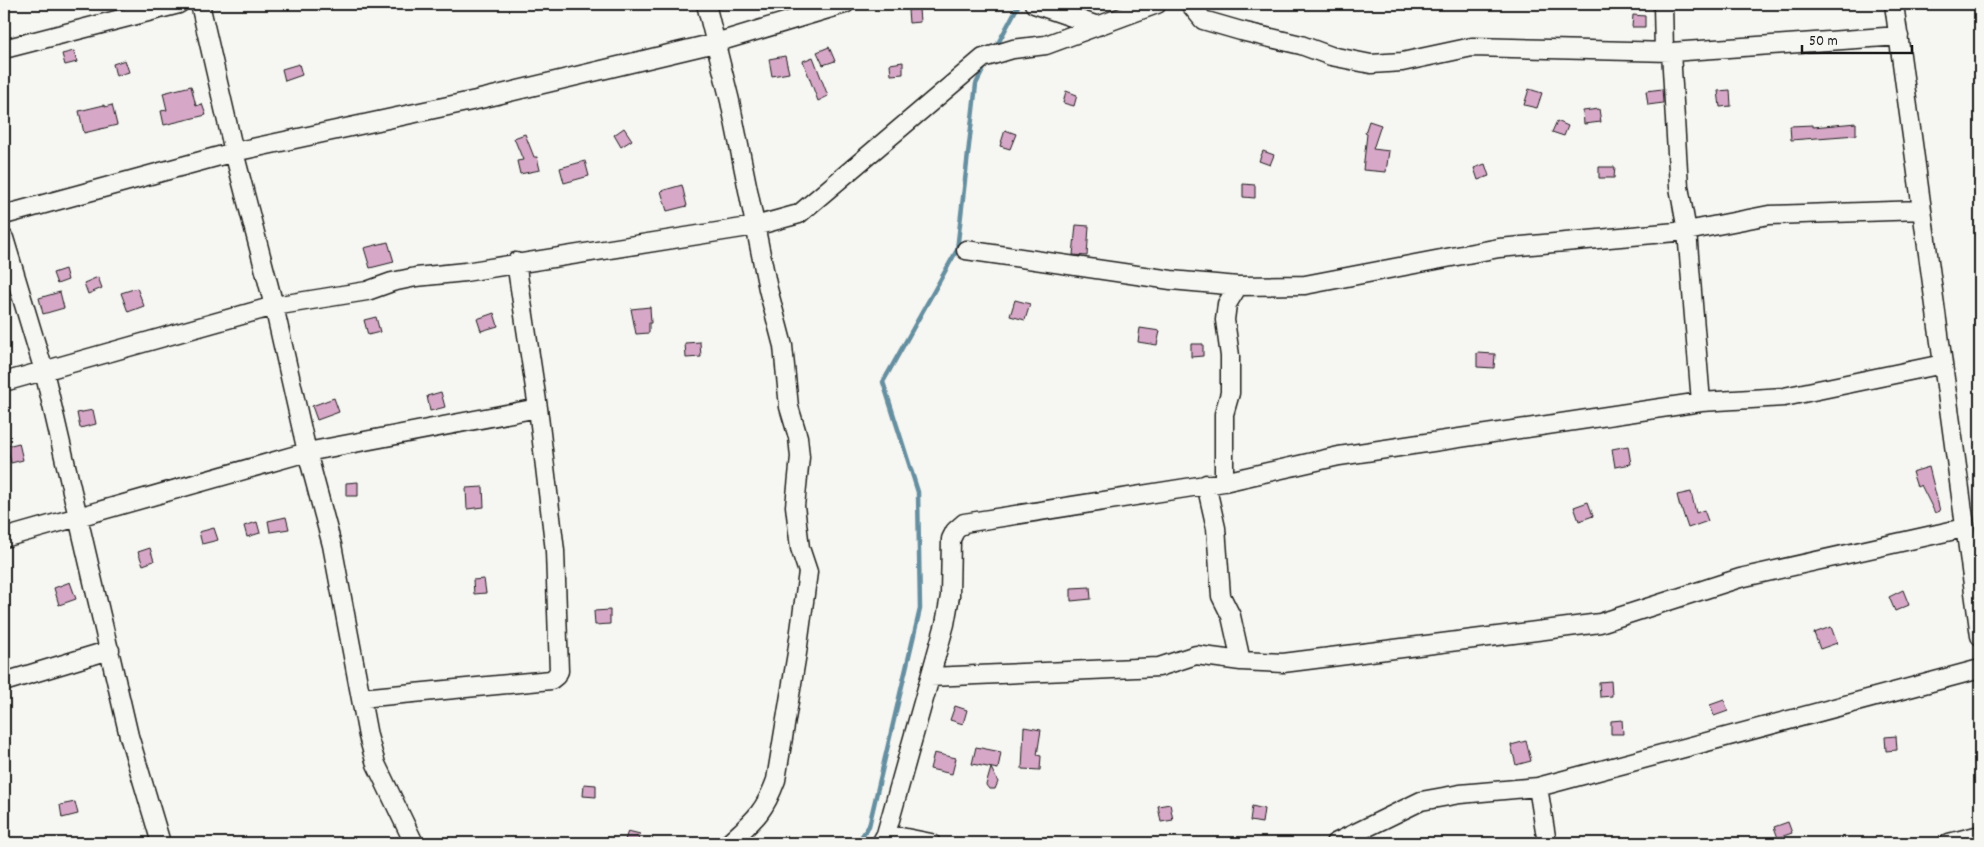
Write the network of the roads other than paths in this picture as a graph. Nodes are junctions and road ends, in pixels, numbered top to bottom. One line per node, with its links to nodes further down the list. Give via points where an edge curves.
1 (178, 4): 13 (street)
2 (200, 4): 15 (street)
3 (706, 4): 12 (street)
4 (845, 4): 12 (street)
5 (1034, 4): 10 (street)
6 (1157, 4): 10 (street)
7 (1190, 4): 14 (street, via 1203,20 1371,64 1402,62 1472,47)
8 (1664, 4): 14 (street)
9 (1894, 4): 11 (street)
10 (1098, 26): 18 (street, via 1046,45 1013,49 982,58 799,214)
11 (1899, 36): 14 (street); 16 (street)
12 (715, 43): 15 (street, via 476,100); 18 (street)
13 (4, 49)
14 (1668, 52): 19 (street, via 1679,187)
15 (234, 152): 17 (street); 24 (street)
16 (1922, 210): 19 (street, via 1769,215); 25 (street)
17 (4, 215)
18 (755, 226): 22 (street); 48 (street, via 783,346 789,407 798,437 796,523 808,572 776,780 759,815)
19 (1687, 231): 23 (street, via 1499,248 1305,285); 28 (street)
20 (4, 238): 26 (street)
21 (966, 250): 23 (street, via 1171,280)
22 (516, 262): 24 (street, via 416,277 367,291); 29 (street)
23 (1238, 286): 31 (street, via 1227,304 1225,320 1230,356 1230,393 1224,414)
24 (274, 306): 26 (street); 30 (street)
25 (1943, 364): 28 (street, via 1784,397); 34 (street)
26 (44, 371): 27 (street); 33 (street)
27 (4, 382)
28 (1701, 402): 31 (street, via 1339,456)
29 (538, 408): 30 (street); 42 (street, via 555,551 559,671 556,676 551,680)
30 (307, 452): 33 (street); 42 (street, via 332,546)
31 (1224, 482): 32 (street)
32 (1206, 484): 38 (street, via 1216,528 1221,596 1231,616); 40 (street, via 964,523 951,539 950,596)
33 (79, 518): 35 (street); 37 (street)
34 (1970, 537): 36 (street); 38 (street, via 1740,578 1600,623 1283,663)
35 (4, 538)
36 (1980, 636)
37 (110, 650): 41 (street); 46 (street, via 129,736)
38 (1241, 661): 40 (street, via 1196,655 1159,668)
39 (1980, 669): 43 (street)
40 (930, 676): 45 (street)
41 (4, 682)
42 (361, 698): 47 (street, via 376,764)
43 (1538, 787): 50 (street, via 1460,794 1421,802); 51 (street)
44 (1980, 835): 52 (street)
45 (884, 839): 49 (street)
46 (161, 843)
47 (414, 843)
48 (729, 843)
49 (931, 843)
50 (1335, 843)
51 (1547, 843)
52 (1949, 843)

